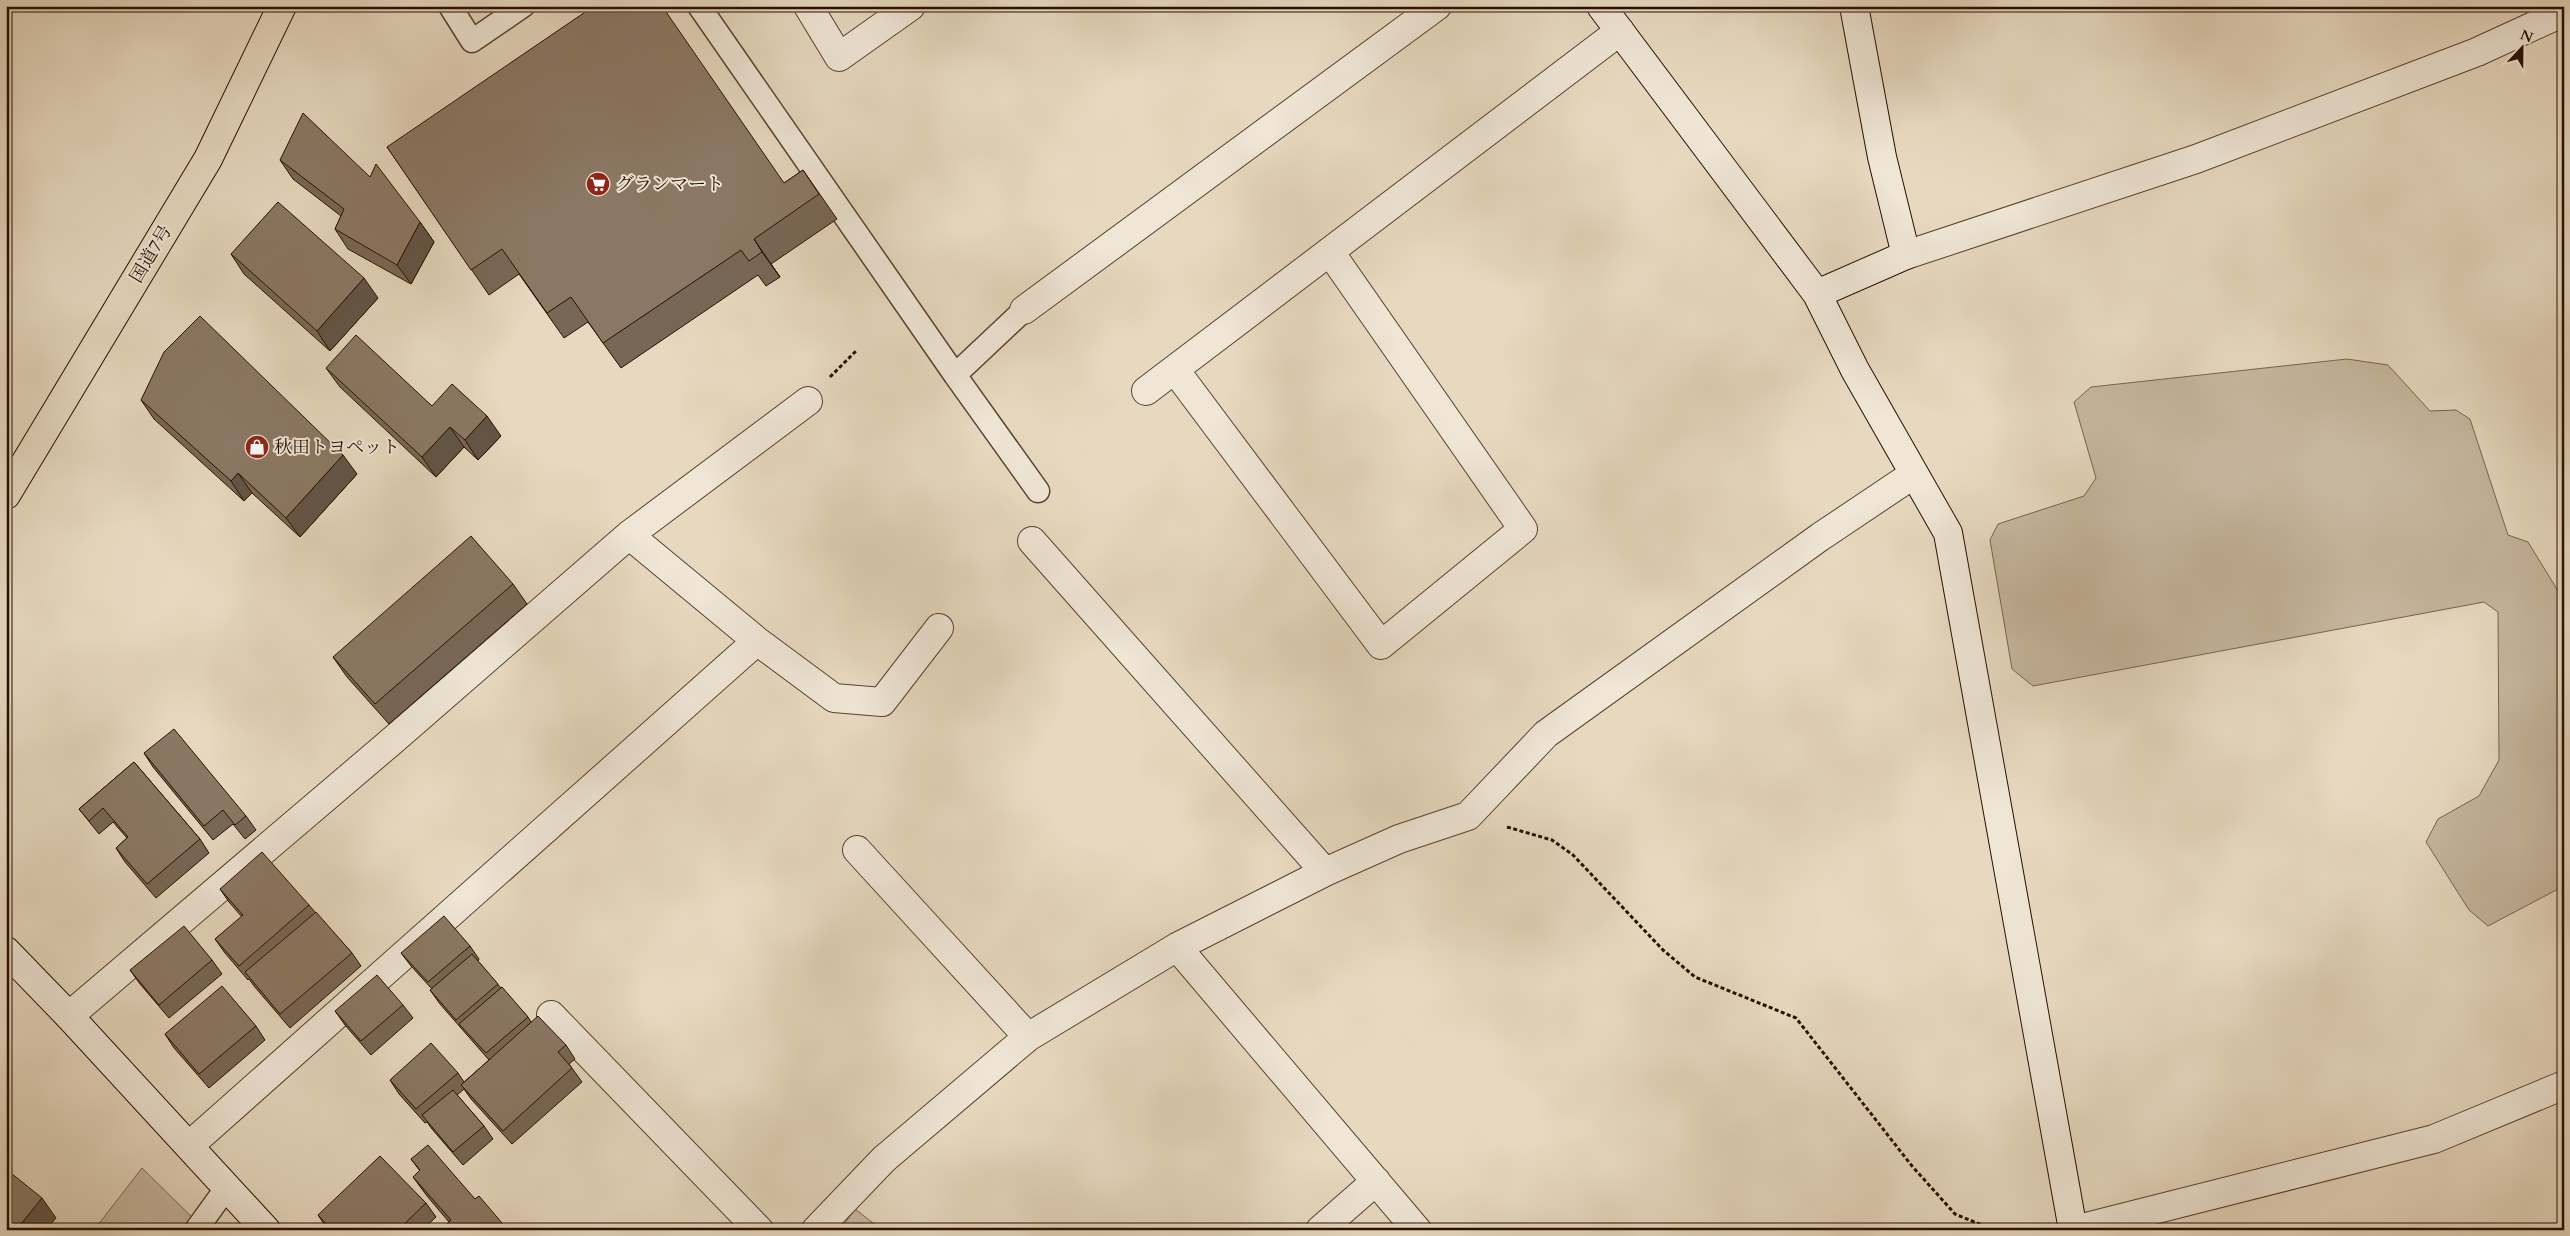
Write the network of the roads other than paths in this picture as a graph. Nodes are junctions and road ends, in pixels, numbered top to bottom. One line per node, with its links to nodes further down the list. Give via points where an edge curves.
1 (282, 6): 22 (highway, 国道7号, via 208,159)
2 (450, 6): 3 (lane, via 472,41)
3 (523, 6)
4 (699, 6): 17 (lane)
5 (808, 6): 6 (street, via 840,57)
6 (911, 6)
7 (1437, 6): 15 (street)
8 (1601, 6): 11 (street)
9 (1854, 6): 13 (street, via 1882,157)
10 (2564, 12): 13 (street, via 2477,52 2196,159)
11 (1620, 31): 12 (street); 14 (street)
12 (1330, 252): 16 (street); 16 (street, via 1523,529 1381,645)
13 (1906, 255): 14 (street)
14 (1817, 294): 20 (street, via 1855,370)
15 (1024, 310): 17 (lane)
16 (1175, 370): 18 (street)
17 (955, 375): 21 (lane)
18 (1146, 391)
19 (808, 401): 23 (street)
20 (1914, 474): 28 (street, via 1820,537 1546,734 1468,816 1398,839); 44 (street, via 1948,533)
21 (1038, 491)
22 (6, 495)
23 (629, 535): 26 (street); 32 (street)
24 (1032, 541): 28 (street)
25 (939, 628): 26 (street, via 882,702 834,698)
26 (757, 641): 35 (street)
27 (857, 850): 33 (street)
28 (1325, 872): 29 (street)
29 (1177, 946): 33 (street); 36 (street)
30 (6, 951): 32 (street)
31 (551, 1015): 40 (street)
32 (70, 1016): 35 (street)
33 (1028, 1037): 41 (street, via 884,1159)
34 (2564, 1085): 44 (street, via 2434,1139)
35 (190, 1145): 37 (street)
36 (1376, 1181): 42 (street); 43 (street)
37 (227, 1187): 38 (lane); 39 (street)
38 (196, 1230)
39 (266, 1230)
40 (759, 1230)
41 (816, 1230)
42 (1320, 1230)
43 (1417, 1230)
44 (2074, 1230)

